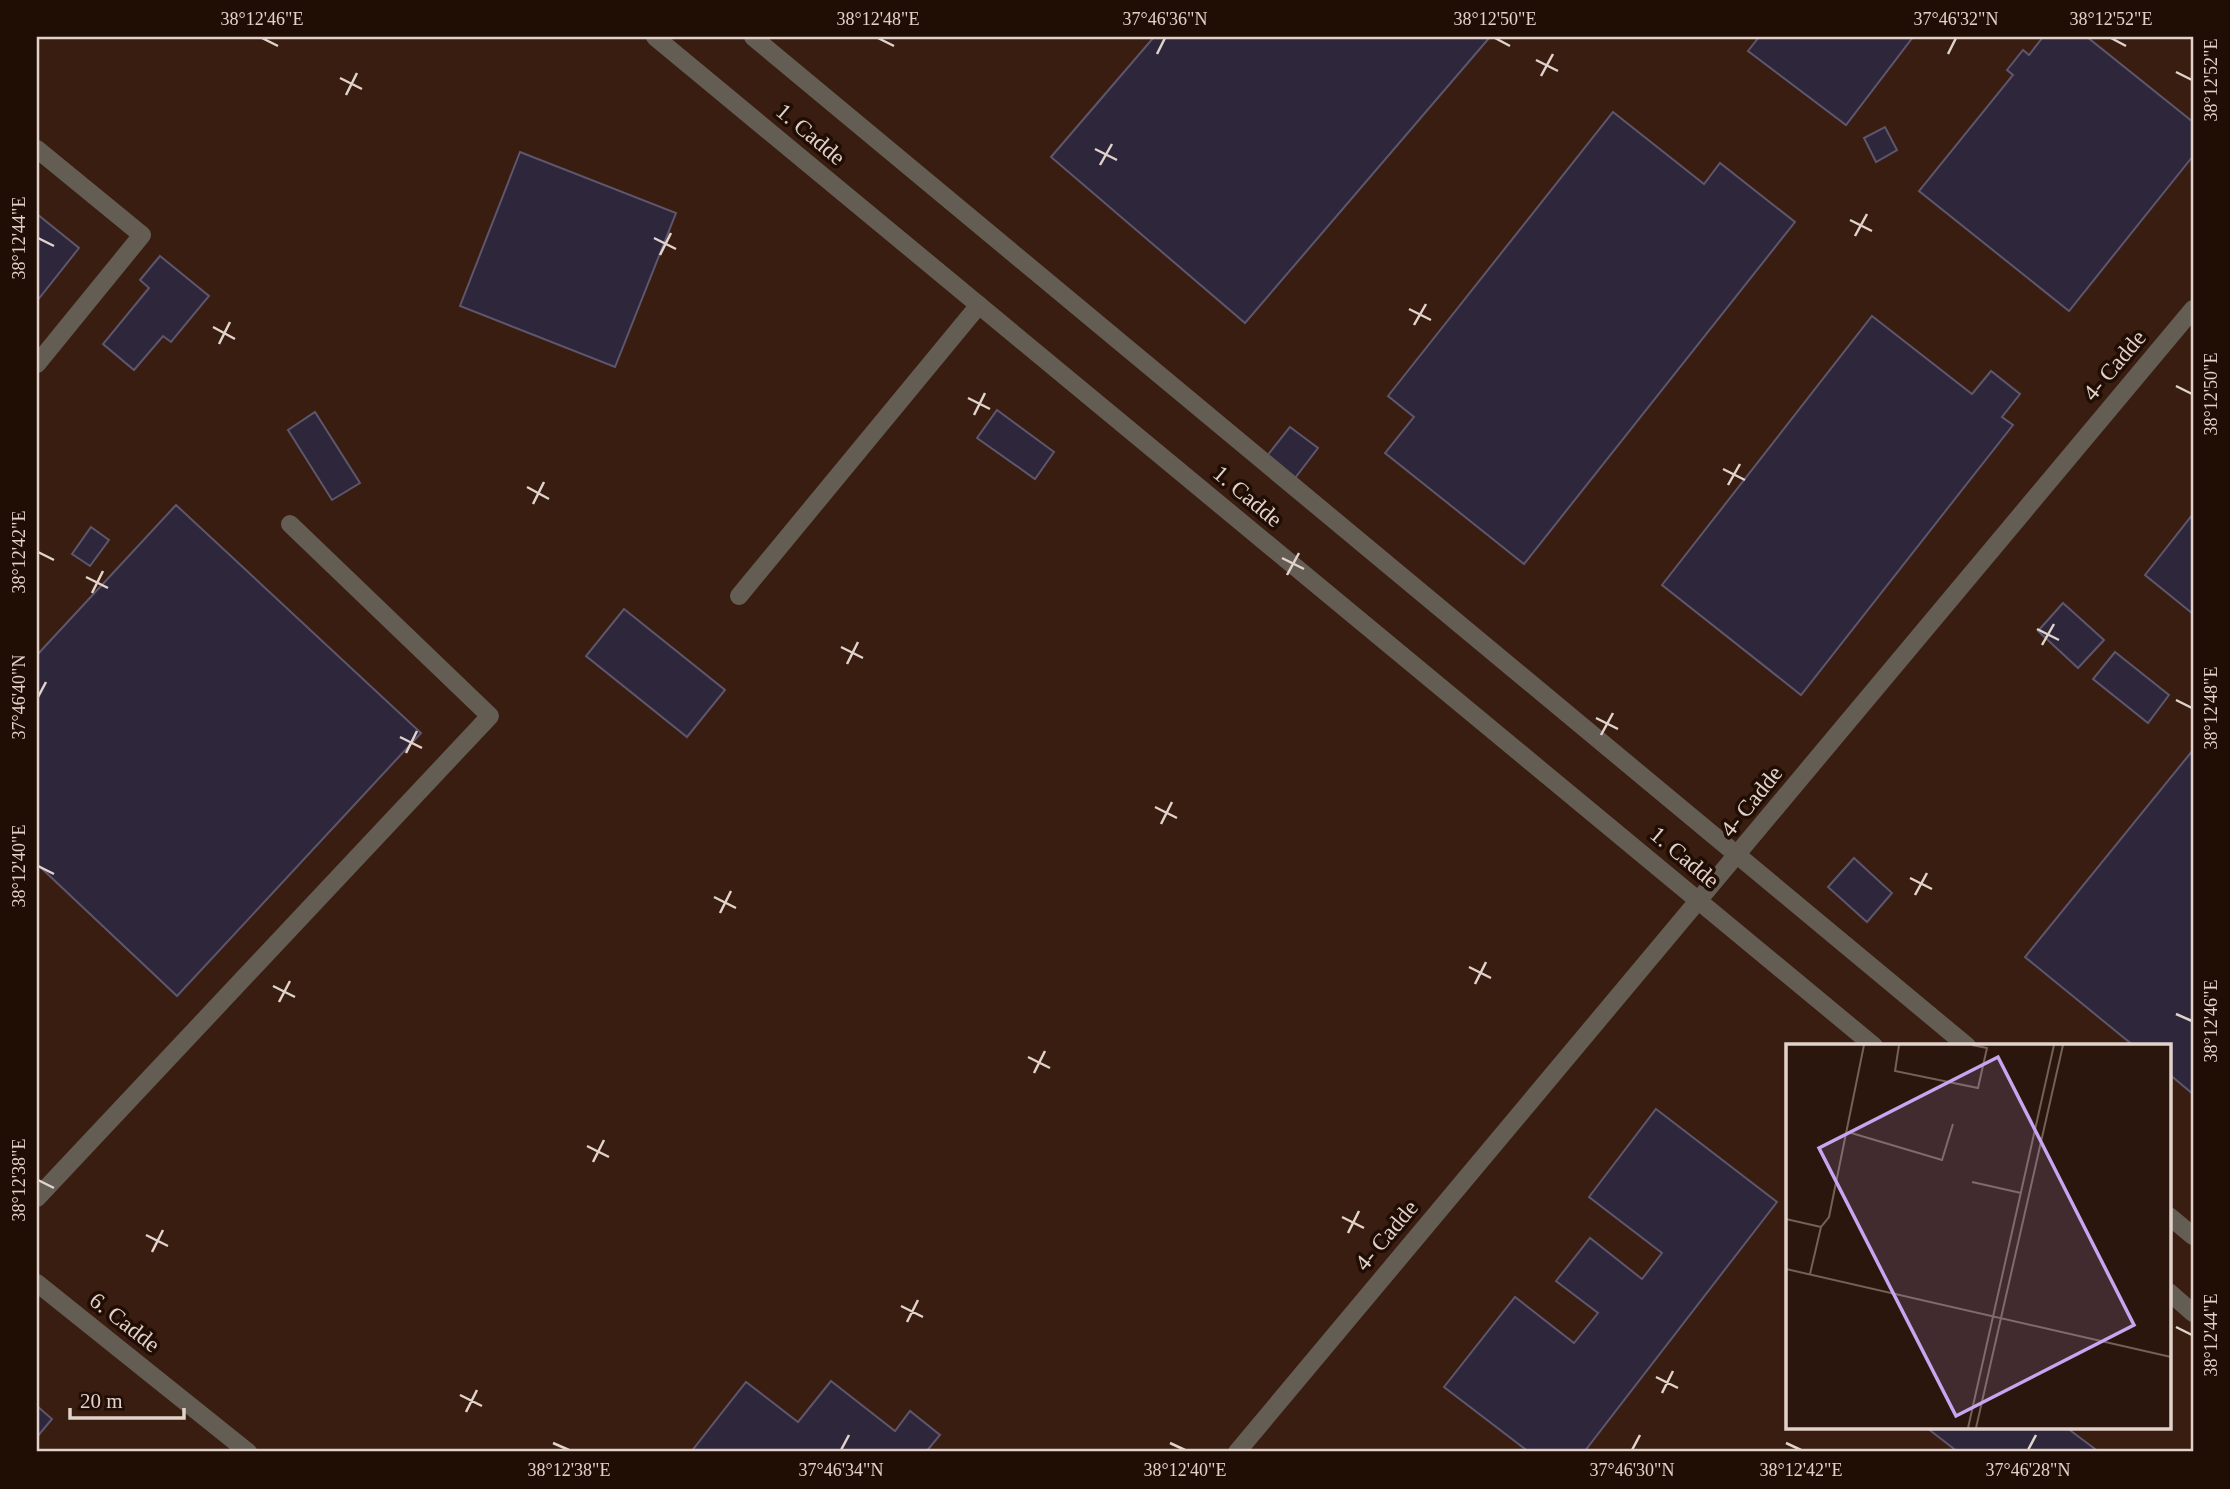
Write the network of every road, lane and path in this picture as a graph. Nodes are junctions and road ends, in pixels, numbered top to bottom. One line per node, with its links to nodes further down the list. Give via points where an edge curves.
1 (655, 37): 4 (street, 1. Cadde)
2 (753, 37): 9 (street)
3 (37, 149): 6 (street, via 142,234)
4 (979, 305): 8 (street); 10 (street, 1. Cadde)
5 (2193, 309): 9 (street, 4- Cadde)
6 (37, 364)
7 (290, 524): 13 (street, via 490,716)
8 (739, 596)
9 (1739, 854): 10 (street, 4- Cadde); 12 (street)
10 (1698, 900): 11 (street, 1. Cadde); 20 (street, 4- Cadde)
11 (1872, 1044)
12 (1965, 1044)
13 (37, 1198)
14 (2170, 1217): 15 (street)
15 (2193, 1236)
16 (37, 1283): 19 (street, 6. Cadde)
17 (2170, 1293): 18 (street)
18 (2193, 1313)
19 (248, 1452)
20 (1237, 1452)

